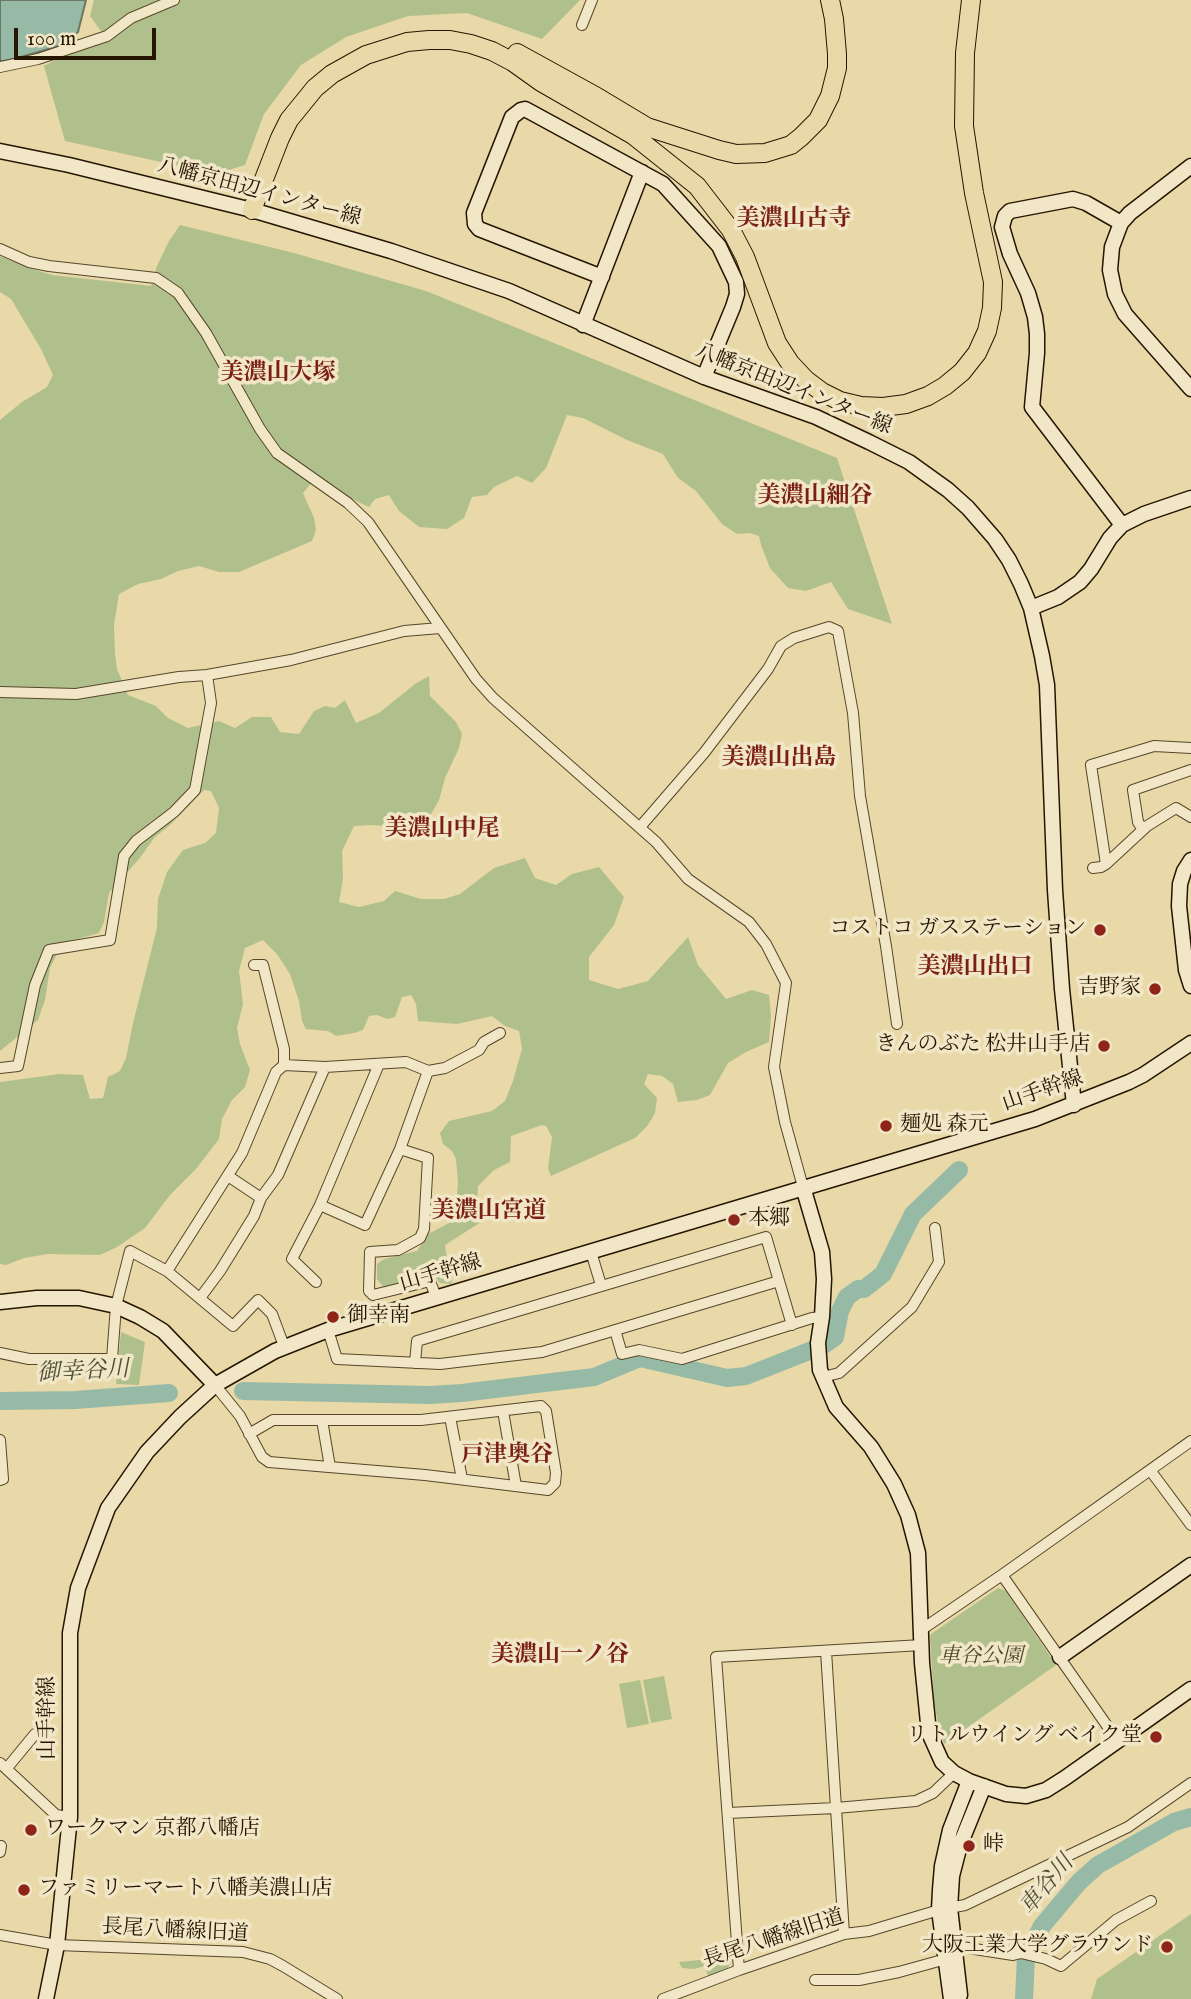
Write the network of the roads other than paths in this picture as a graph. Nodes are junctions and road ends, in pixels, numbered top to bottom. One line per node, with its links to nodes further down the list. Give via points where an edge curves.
1 (174, 0): 6 (street, via 131,18 107,36)
2 (592, 0): 5 (street)
3 (830, 0): 10 (highway, via 837,54 830,96 811,128 779,150 736,154 699,144 641,123 496,44 450,32 405,34 345,55 295,98 272,135)
4 (971, 0): 10 (highway, via 964,126 993,282 992,308 977,353 962,372 928,396 906,404 883,407 840,401 806,380 778,343 731,230 697,186 633,135 513,62 471,44 407,42 366,55 332,74 289,120)
5 (582, 25)
6 (0, 67)
7 (0, 151): 10 (main road, 八幡京田辺インター線)
8 (1191, 166): 11 (main road)
9 (642, 172): 13 (main road); 13 (main road, via 525,109 512,117 474,214 479,229); 15 (main road, via 663,184 719,246 736,282 733,307)
10 (252, 210): 14 (main road, 八幡京田辺インター線, via 509,291)
11 (1121, 223): 16 (main road, via 1110,258 1120,306); 18 (main road, via 1073,199 1010,211 1002,227 1035,317 1032,407)
12 (0, 249): 20 (street, via 48,266 156,278 178,293 277,453 368,522)
13 (601, 277): 14 (main road)
14 (583, 325): 15 (main road, 八幡京田辺インター線)
15 (704, 377): 19 (main road, 八幡京田辺インター線, via 816,417 889,451 929,476 968,508 995,539)
16 (1191, 389)
17 (1190, 500): 18 (main road)
18 (1122, 525): 19 (main road, via 1080,582)
19 (1031, 608): 41 (main road, 八幡京田辺インター線, via 1047,685 1055,890)
20 (440, 628): 21 (street, via 404,631 291,660); 26 (street, via 493,698)
21 (207, 675): 22 (street, via 76,694); 39 (street, via 211,703 195,790 124,856 110,940 49,950 35,985 18,1066)
22 (0, 692)
23 (1191, 748): 29 (street, via 1154,746 1091,765)
24 (1191, 770): 27 (street, via 1133,790)
25 (1191, 817): 27 (street, via 1176,808)
26 (640, 827): 33 (street, via 704,752 768,669 780,646 829,627 838,631); 44 (street, via 688,879 749,922 782,974 786,983 774,1067)
27 (1143, 830): 29 (street)
28 (1191, 860): 32 (main road, via 1180,884 1179,906)
29 (1106, 864): 30 (street)
30 (1093, 868)
31 (254, 965): 37 (street, via 262,965 285,1049)
32 (1191, 986)
33 (897, 1024)
34 (500, 1033): 40 (street, via 484,1042 480,1050 445,1068)
35 (1191, 1044): 41 (main road, 山手幹線, via 1143,1075)
36 (379, 1064): 38 (street); 40 (street, via 406,1062); 46 (street)
37 (284, 1065): 38 (street); 43 (street, via 276,1072)
38 (324, 1067): 45 (street, via 278,1175)
39 (0, 1068)
40 (428, 1071): 42 (street)
41 (1074, 1105): 44 (main road, 山手幹線)
42 (400, 1149): 46 (street, via 365,1225); 53 (street, via 428,1158 424,1229 419,1238 398,1250 370,1252 369,1291 373,1295 430,1280)
43 (228, 1176): 45 (street); 49 (street)
44 (803, 1187): 48 (main road, 山手幹線); 58 (main road, via 822,1252)
45 (261, 1198): 54 (street)
46 (320, 1205): 51 (street, via 292,1259)
47 (935, 1228): 65 (street, via 939,1262 912,1307 839,1373)
48 (591, 1252): 52 (street); 53 (main road, 山手幹線)
49 (167, 1271): 54 (street); 56 (street, via 130,1251)
50 (779, 1281): 52 (street, via 766,1237); 59 (street); 61 (street)
51 (316, 1282)
52 (601, 1285): 64 (street, via 417,1341)
53 (436, 1297): 60 (main road, 山手幹線)
54 (200, 1298): 62 (street, via 233,1326 258,1300 272,1314)
55 (0, 1302): 56 (main road, via 79,1298); 57 (street)
56 (116, 1306): 63 (street, via 112,1359 29,1359); 66 (main road, via 163,1331)
57 (0, 1315)
58 (822, 1318): 59 (street); 65 (main road, via 818,1343)
59 (792, 1325): 61 (street, via 682,1359 639,1350 622,1354)
60 (328, 1330): 62 (main road, 山手幹線); 64 (street, via 337,1359)
61 (615, 1330): 64 (street, via 542,1352)
62 (284, 1346): 66 (main road, 山手幹線)
63 (0, 1353)
64 (415, 1363)
65 (823, 1377): 81 (main road, via 836,1407 877,1456 908,1515 918,1553)
66 (215, 1385): 70 (street); 94 (main road, 山手幹線, via 147,1452 108,1508 78,1588 70,1633)
67 (503, 1411): 68 (street); 77 (street); 77 (street, via 541,1406 545,1410 556,1473 548,1490)
68 (450, 1417): 69 (street); 75 (street)
69 (322, 1420): 70 (street, via 273,1420); 73 (street)
70 (249, 1434): 73 (street, via 269,1462)
71 (0, 1440): 76 (street)
72 (1191, 1441): 74 (street)
73 (330, 1467): 75 (street)
74 (1150, 1470): 78 (street); 80 (street)
75 (462, 1479): 77 (street)
76 (0, 1480)
77 (516, 1486)
78 (1191, 1525)
79 (1191, 1565): 83 (main road)
80 (1002, 1575): 81 (street); 83 (street)
81 (922, 1637): 82 (street); 88 (main road, via 929,1733 942,1762)
82 (826, 1651): 92 (street); 93 (street, via 716,1657)
83 (1060, 1657): 86 (street)
84 (1191, 1689): 86 (main road)
85 (35, 1734): 87 (street)
86 (1117, 1740): 91 (main road, via 1046,1790 1026,1796)
87 (4, 1765): 94 (street, via 56,1815)
88 (954, 1773): 89 (main road); 92 (street, via 933,1793 916,1801)
89 (969, 1781): 91 (main road); 96 (main road, via 942,1866)
90 (1191, 1783): 96 (street, 長尾八幡線旧道, via 1128,1827 965,1905)
91 (984, 1786): 96 (main road, via 954,1863)
92 (836, 1808): 93 (street); 97 (street)
93 (728, 1813): 101 (street)
94 (70, 1817): 99 (main road, 山手幹線)
95 (1151, 1900): 100 (street, via 1116,1920 1061,1966 1021,1953)
96 (945, 1909): 97 (street, 長尾八幡線旧道); 100 (main road)
97 (844, 1934): 101 (street, 長尾八幡線旧道)
98 (0, 1935): 99 (street, 長尾八幡線旧道)
99 (57, 1945): 103 (main road, 山手幹線); 104 (street, 長尾八幡線旧道, via 243,1952 270,1959)
100 (948, 1949): 102 (street, via 899,1972 859,1980); 106 (main road); 107 (main road)
101 (740, 1970): 105 (street, 長尾八幡線旧道)
102 (815, 1980)
103 (46, 1999)
104 (337, 1999)
105 (663, 1999)
106 (951, 1999)
107 (961, 1999)

